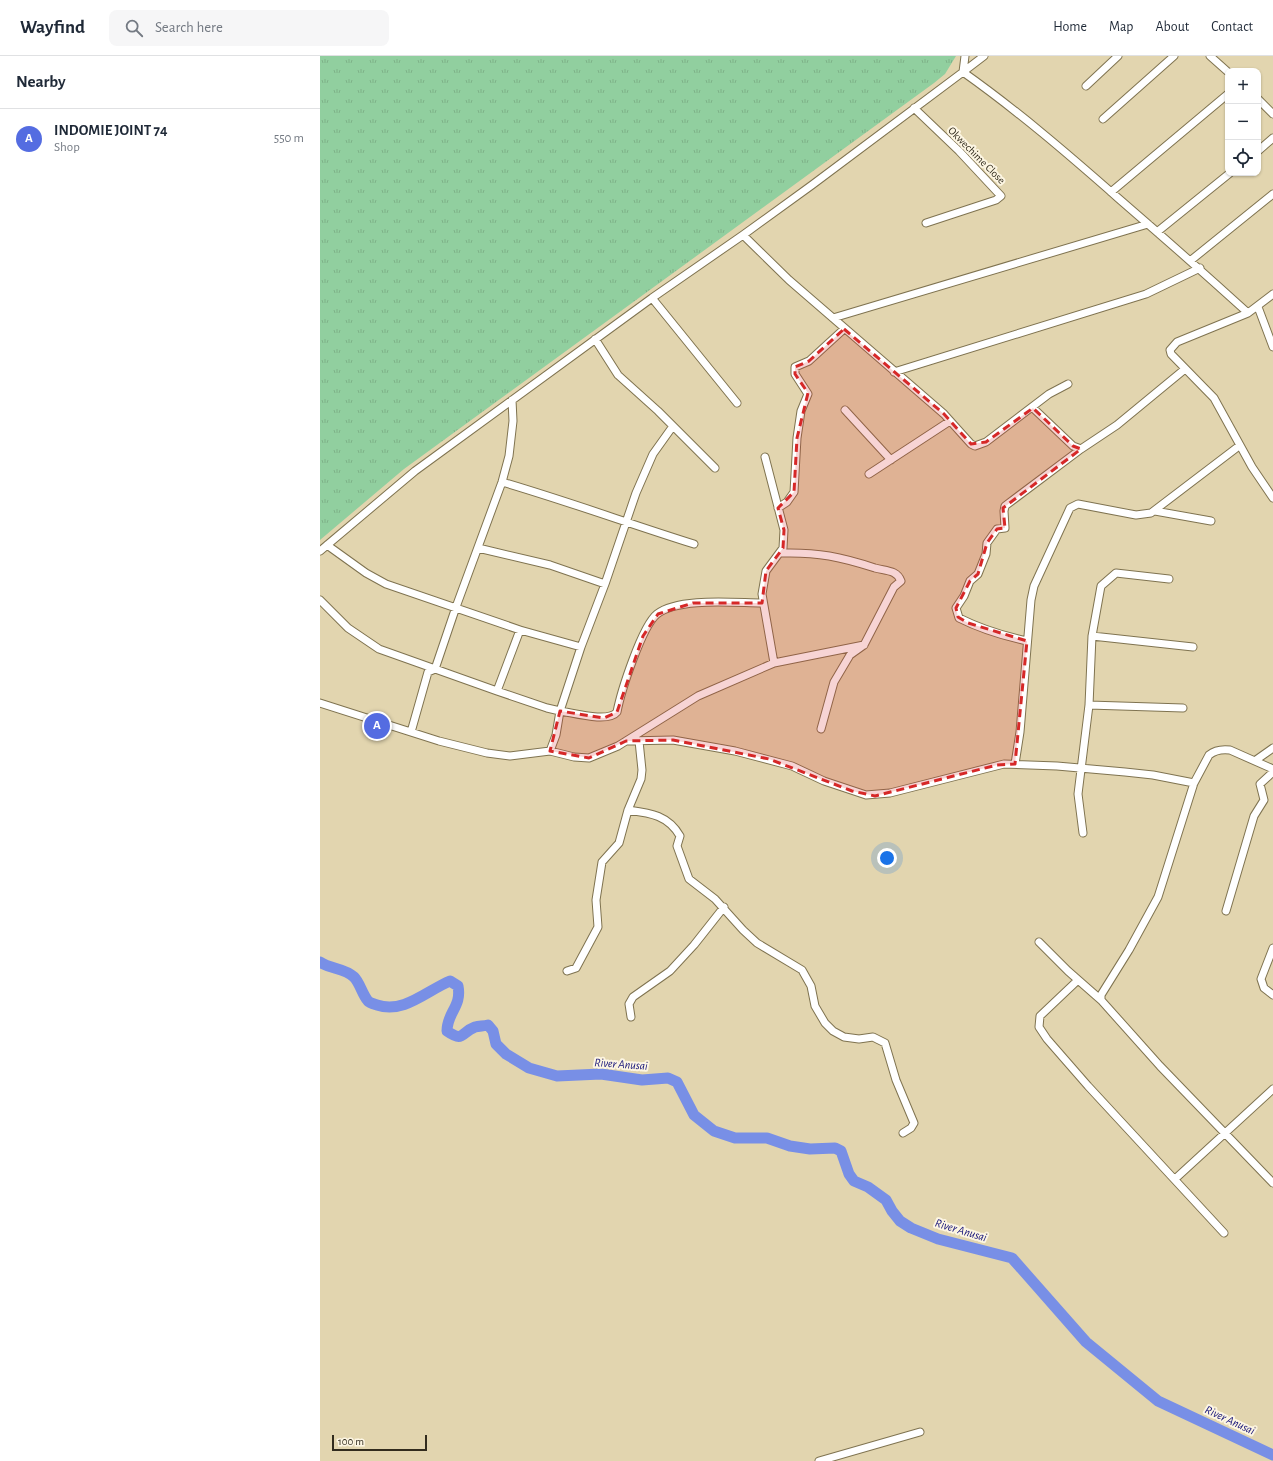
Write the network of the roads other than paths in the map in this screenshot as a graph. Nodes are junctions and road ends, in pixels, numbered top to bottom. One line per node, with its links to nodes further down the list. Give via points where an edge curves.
1 (965, 56): 7 (street)
2 (984, 56): 7 (street)
3 (1118, 56): 8 (street)
4 (1174, 56): 13 (street)
5 (1210, 56): 6 (street)
6 (1225, 69)
7 (963, 72): 11 (street); 17 (street, via 1003,100)
8 (1086, 86)
9 (1225, 97): 17 (street)
10 (1261, 102): 12 (street)
11 (914, 108): 19 (street, Okwechime Close, via 1001,196 996,200); 22 (street)
12 (1273, 114)
13 (1103, 119)
14 (1273, 138): 15 (street)
15 (1261, 148)
16 (1226, 176): 21 (street)
17 (1111, 192): 20 (street)
18 (1273, 194): 23 (street)
19 (926, 223)
20 (1148, 224): 21 (street); 29 (street)
21 (1157, 232): 23 (street)
22 (743, 235): 26 (street); 29 (street)
23 (1190, 260): 24 (street)
24 (1200, 268): 28 (street); 34 (street, via 1146,294)
25 (1273, 294): 27 (street)
26 (652, 298): 31 (street); 37 (street)
27 (1258, 307): 28 (street); 32 (street)
28 (1248, 313): 33 (street, via 1172,346 1171,354)
29 (833, 318): 30 (street)
30 (844, 329): 34 (street); 50 (street, via 809,361 795,367 795,374 808,394 801,412 797,438 794,492 787,502)
31 (595, 340): 36 (street); 41 (street, via 618,375)
32 (1273, 347)
33 (1185, 369): 42 (street, via 1214,398); 43 (street, via 1117,425)
34 (894, 372): 40 (street)
35 (1068, 384): 38 (street, via 1049,394)
36 (512, 400): 48 (street, via 510,456); 55 (street, via 415,471)
37 (737, 403)
38 (1033, 408): 40 (street, via 979,446 971,444); 43 (street, via 1073,446)
39 (844, 410): 45 (street)
40 (950, 422): 45 (street)
41 (673, 426): 46 (street); 53 (street, via 653,454)
42 (1240, 446): 49 (street); 51 (street)
43 (1081, 449): 66 (street, via 1005,506 1005,528 997,529 987,543 986,554 978,574 970,581 956,608 957,616 968,623)
44 (766, 457): 50 (street)
45 (891, 460): 47 (street)
46 (715, 468)
47 (869, 474)
48 (502, 482): 53 (street, via 564,500); 56 (street)
49 (1273, 498)
50 (778, 508): 58 (street, via 784,530)
51 (1155, 511): 52 (street); 66 (street, via 1136,515 1072,505 1034,586)
52 (1211, 521)
53 (626, 523): 54 (street); 60 (street)
54 (694, 544)
55 (328, 545): 57 (street); 63 (street, via 366,573 386,584)
56 (478, 548): 60 (street, via 550,565); 63 (street)
57 (320, 551)
58 (782, 553): 62 (street, via 766,571); 67 (street, via 812,553 847,558 899,576 901,581 894,587)
59 (1169, 579): 65 (street, via 1116,573 1112,575 1101,586)
60 (605, 584): 68 (street)
61 (320, 600): 71 (street, via 348,628 379,649)
62 (762, 603): 70 (street); 76 (street, via 693,603 658,614 643,636 617,712 613,716 591,717)
63 (456, 607): 64 (street); 71 (street)
64 (520, 630): 68 (street); 72 (street)
65 (1092, 636): 69 (street); 74 (street)
66 (1027, 641): 84 (street)
67 (864, 645): 70 (street); 77 (street, via 850,655 834,682)
68 (581, 647): 76 (street)
69 (1193, 647)
70 (774, 663): 79 (street, via 698,696)
71 (435, 669): 72 (street); 78 (street, via 428,672)
72 (497, 691): 76 (street)
73 (320, 703): 78 (street)
74 (1089, 705): 75 (street); 85 (street)
75 (1183, 708)
76 (560, 711): 82 (street)
77 (821, 729)
78 (410, 732): 82 (street, via 487,753 510,756)
79 (626, 741): 80 (street); 82 (street, via 589,758)
80 (639, 741): 84 (street, via 673,740 742,752 792,766 852,791 875,796 997,765); 88 (street, via 642,773)
81 (1273, 748): 83 (street)
82 (550, 751)
83 (1256, 760): 86 (street); 87 (street, via 1230,750 1217,750 1209,755)
84 (1015, 764): 85 (street)
85 (1080, 767): 87 (street, via 1153,775); 89 (street, via 1078,794)
86 (1273, 771): 91 (street, via 1260,784 1264,800 1254,816)
87 (1194, 783): 97 (street, via 1158,897 1101,994)
88 (628, 810): 90 (street, via 653,813 671,823 680,836 678,846 688,879); 94 (street, via 619,842 602,862 596,900 598,927 576,968)
89 (1083, 833)
90 (724, 907): 98 (street, via 670,970 633,997 629,1004); 100 (street, via 757,943 802,970 811,986 819,1014 833,1031 850,1039 873,1037 885,1043 896,1080 914,1123 912,1128)
91 (1226, 910)
92 (1039, 942): 95 (street)
93 (1273, 948): 96 (street, via 1261,978 1264,988)
94 (567, 971)
95 (1078, 980): 97 (street); 102 (street, via 1040,1016 1039,1027 1088,1086)
96 (1273, 995)
97 (1101, 1000): 101 (street)
98 (631, 1017)
99 (1273, 1090): 101 (street)
100 (903, 1133)
101 (1225, 1134): 102 (street); 103 (street)
102 (1175, 1179): 104 (street)
103 (1273, 1184)
104 (1224, 1233)
105 (920, 1432): 106 (street)
106 (819, 1461)

